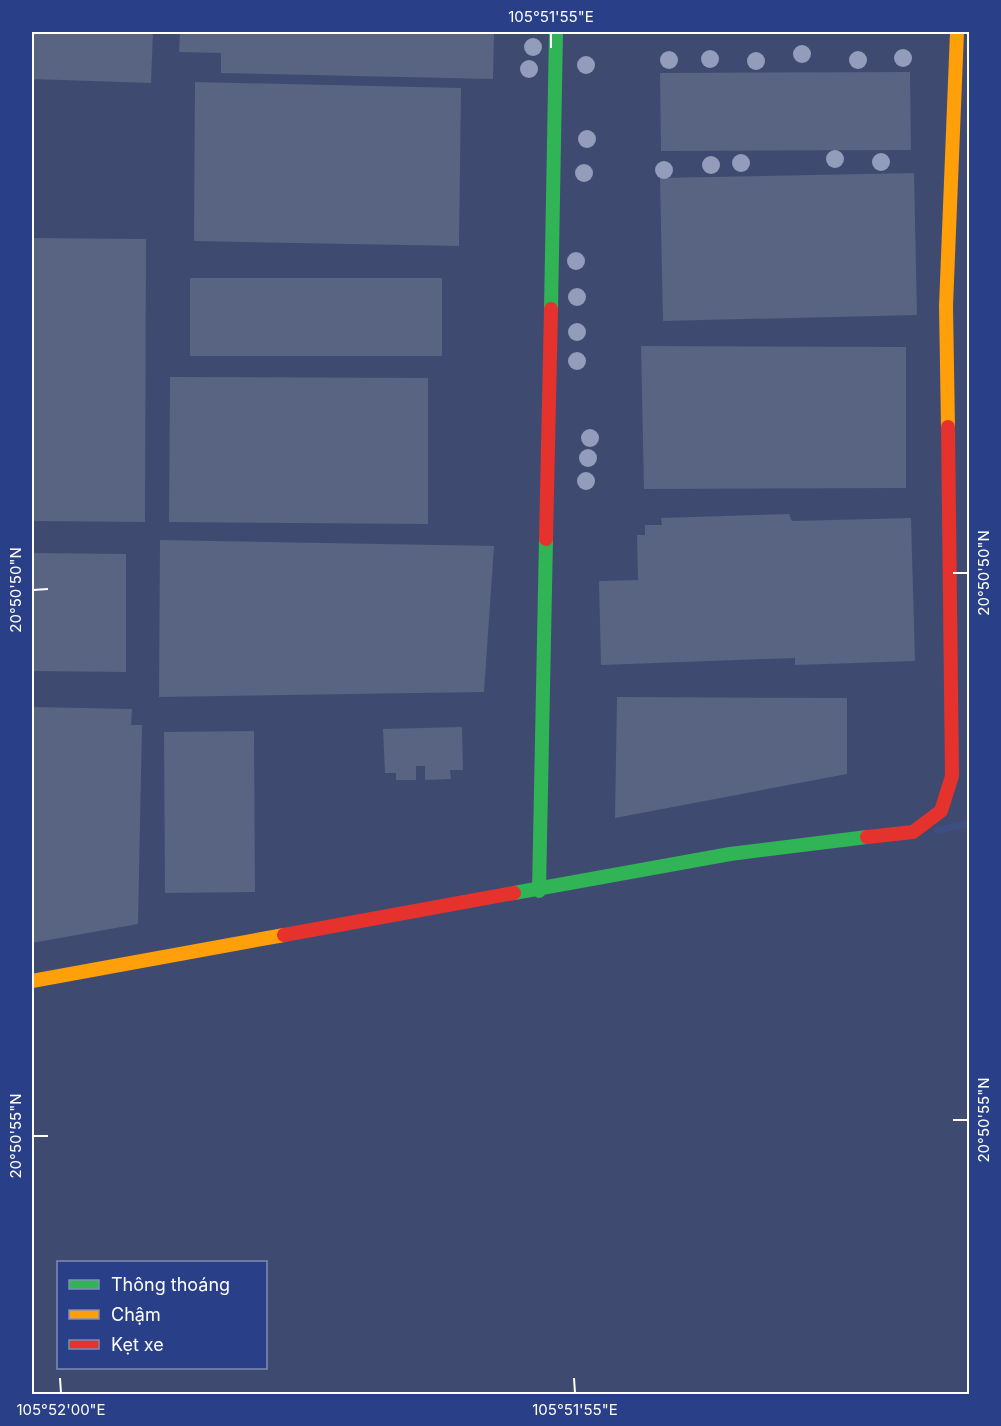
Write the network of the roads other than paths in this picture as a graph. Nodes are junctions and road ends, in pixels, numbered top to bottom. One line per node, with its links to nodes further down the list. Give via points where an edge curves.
1 (556, 32): 3 (street)
2 (957, 32): 3 (street, via 946,306 952,776 941,811 913,832 729,854)
3 (539, 891): 4 (street)
4 (32, 981)

